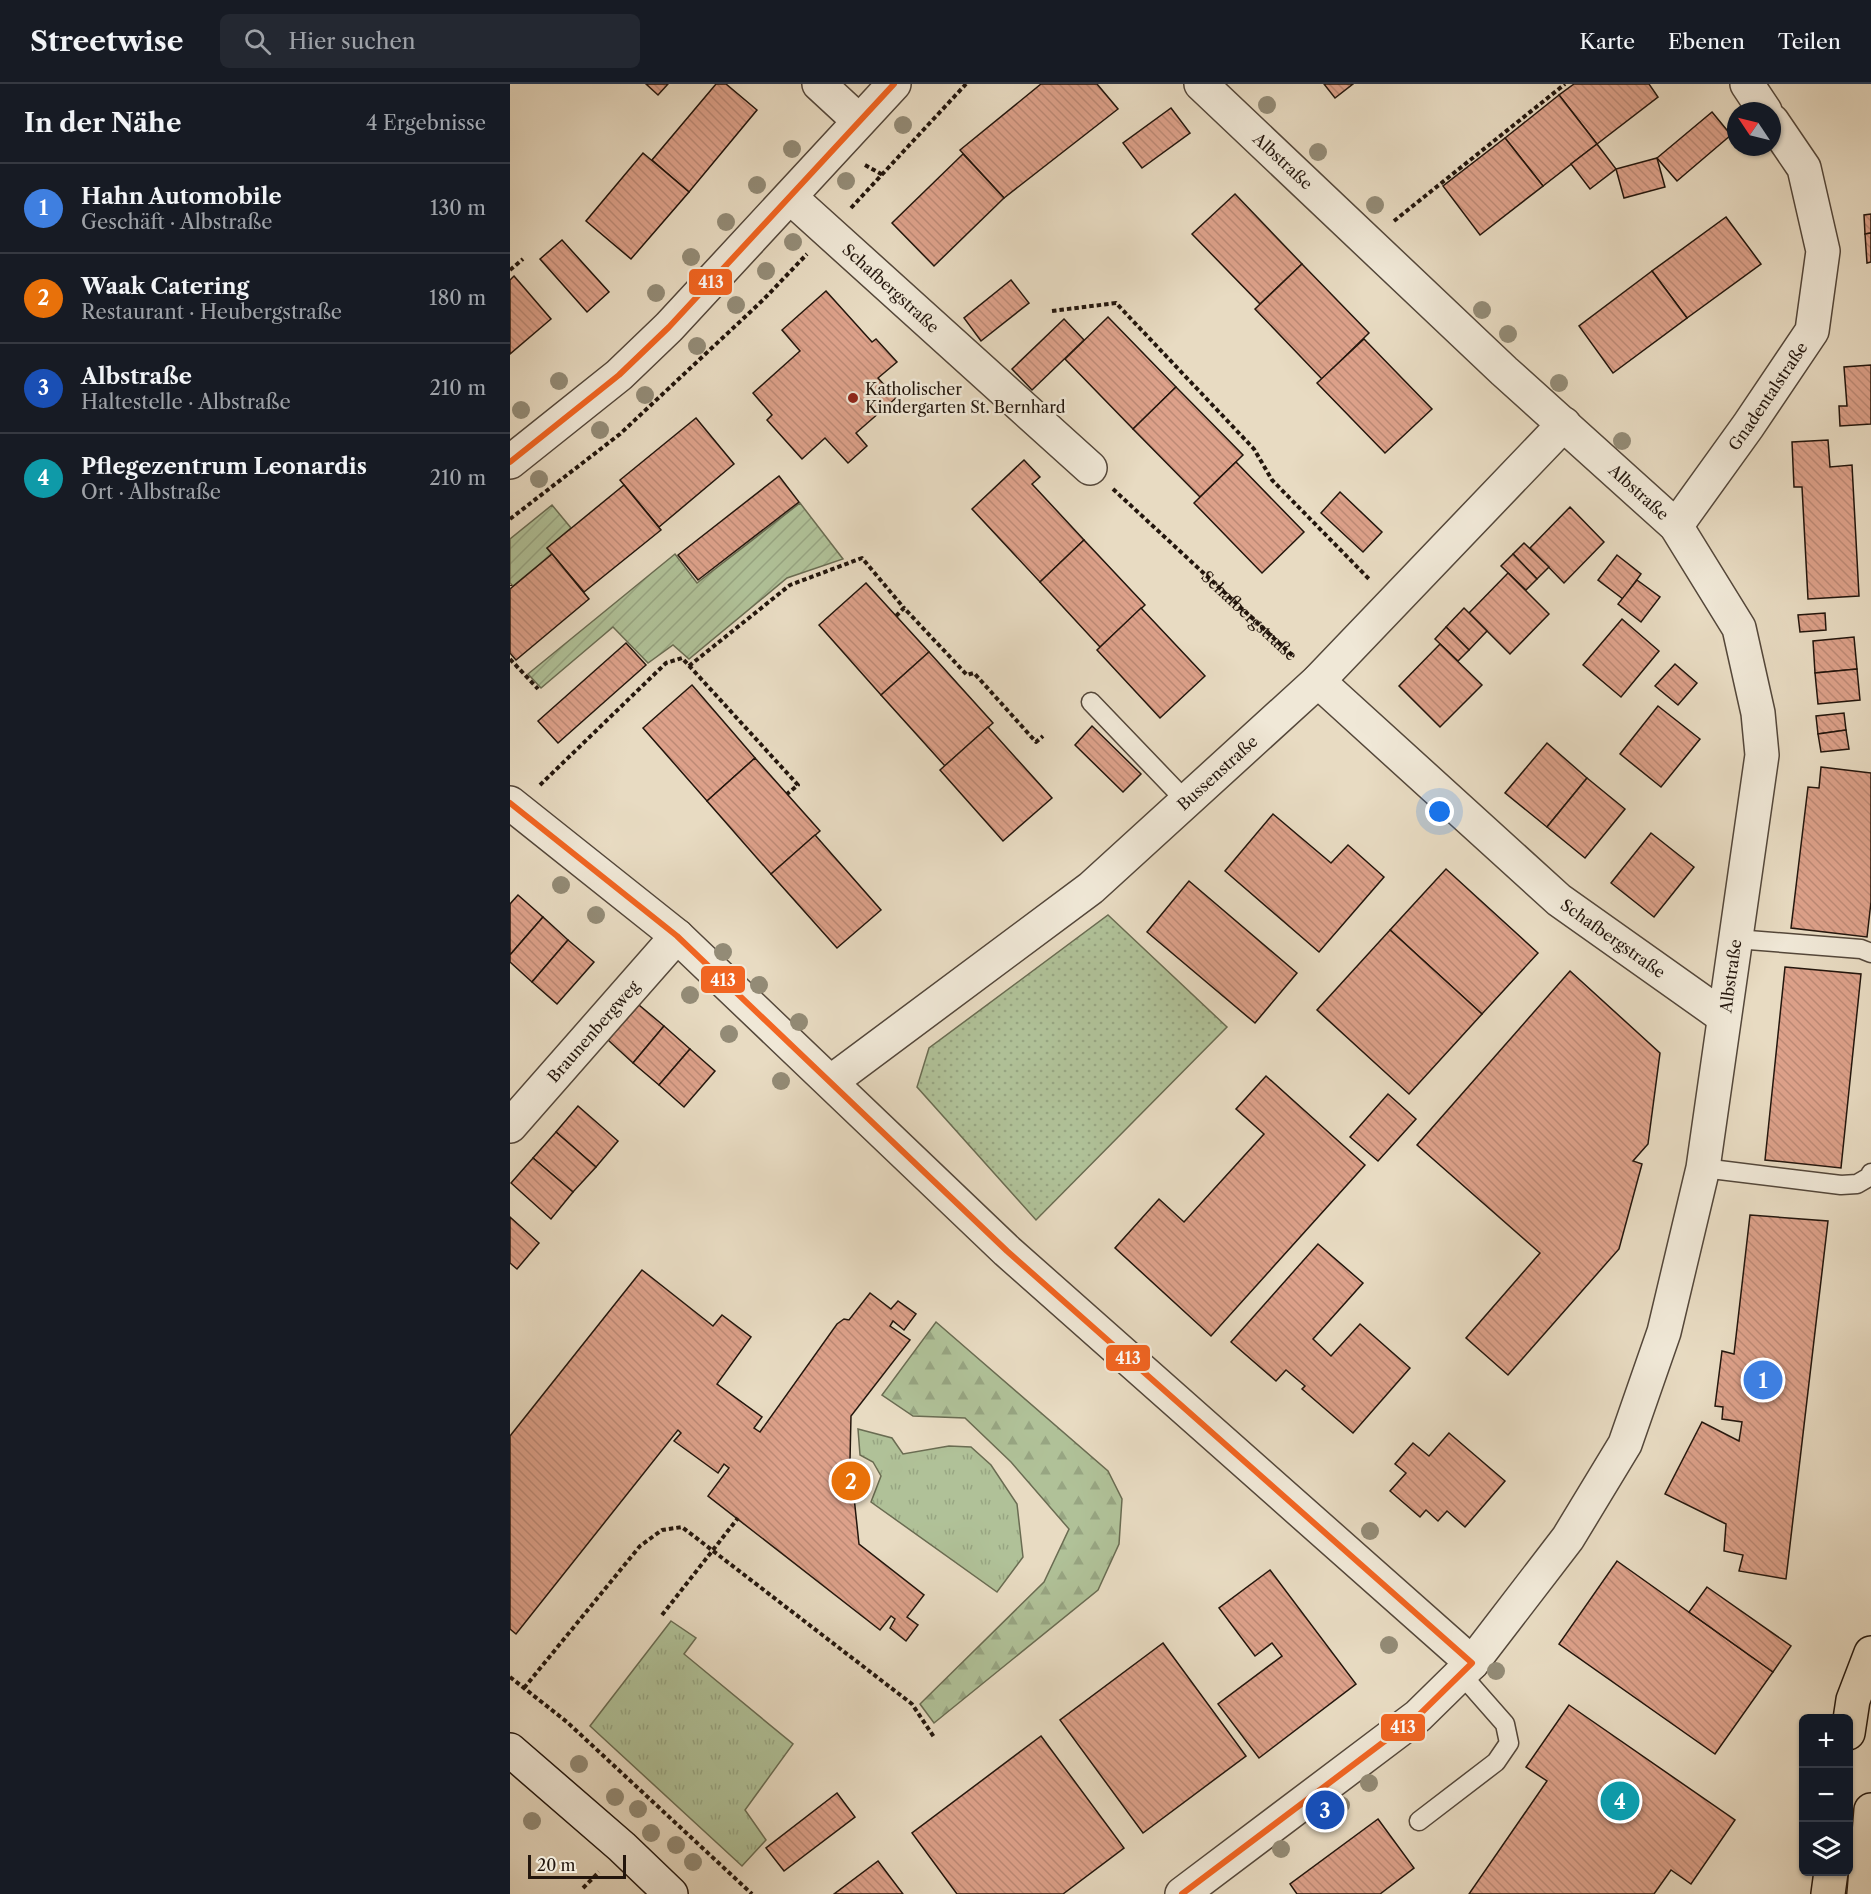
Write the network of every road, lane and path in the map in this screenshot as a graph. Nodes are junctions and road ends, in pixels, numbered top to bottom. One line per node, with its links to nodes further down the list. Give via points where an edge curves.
1 (819, 84): 8 (street)
2 (894, 84): 8 (street)
3 (966, 84): 11 (path)
4 (1201, 84): 12 (street, Albstraße)
5 (1565, 84): 12 (path)
6 (1747, 84): 7 (street)
7 (1759, 102)
8 (859, 121): 10 (street)
9 (1781, 134): 20 (street, Gnadentalstraße, via 1804,168 1823,251 1812,331)
10 (790, 197): 11 (street, Schafbergstraße); 17 (street, via 636,359)
11 (828, 232): 18 (street, Schafbergstraße); 19 (path, via 763,300 620,434)
12 (1368, 242): 16 (street, Albstraße)
13 (524, 259): 14 (path)
14 (510, 270)
15 (1052, 311): 21 (path, via 1116,303 1254,449 1272,480)
16 (1564, 424): 20 (street, Albstraße); 21 (street, Bussenstraße)
17 (510, 462)
18 (1090, 468): 26 (path, Schafbergstraße)
19 (510, 519)
20 (1676, 526): 34 (street, Albstraße, via 1739,628 1758,713 1762,755)
21 (1393, 604): 26 (street, Bussenstraße)
22 (904, 608): 23 (path); 25 (path, via 861,558 790,585); 29 (path, via 967,675 974,673 1036,742)
23 (896, 616)
24 (510, 659): 27 (path)
25 (689, 666): 30 (path, via 798,785); 32 (path, via 682,658 666,663)
26 (1318, 681): 31 (street, Bussenstraße); 36 (street, Schafbergstraße, via 1559,900)
27 (538, 689)
28 (1091, 702): 31 (lane)
29 (1043, 736)
30 (787, 794)
31 (1186, 801): 37 (street, Bussenstraße, via 1091,888)
32 (513, 806): 33 (street)
33 (677, 936): 37 (street); 38 (street, Braunenbergweg)
34 (1736, 939): 35 (lane, via 1861,949); 36 (street, Albstraße)
35 (1871, 954)
36 (1724, 1017): 39 (street, Albstraße)
37 (832, 1081): 45 (street, via 1007,1251)
38 (510, 1126)
39 (1703, 1168): 40 (lane, via 1841,1185 1857,1184); 45 (street, Albstraße, via 1664,1332 1625,1444 1568,1538)
40 (1871, 1173)
41 (738, 1518): 42 (path)
42 (713, 1551): 43 (path); 47 (path, via 682,1527 662,1530 640,1546); 49 (path, via 912,1704)
43 (662, 1615)
44 (1871, 1653): 48 (highway)
45 (1466, 1668): 52 (lane, via 1504,1725 1509,1743 1496,1762); 56 (street, Albstraße, via 1418,1716)
46 (510, 1677): 47 (path)
47 (524, 1688): 55 (path, via 567,1722)
48 (1851, 1714)
49 (934, 1737)
50 (510, 1750): 54 (street)
51 (1871, 1809): 58 (highway)
52 (1419, 1821)
53 (1830, 1876): 57 (highway)
54 (671, 1894)
55 (752, 1894)
56 (1182, 1894)
57 (1828, 1894)
58 (1864, 1894)

